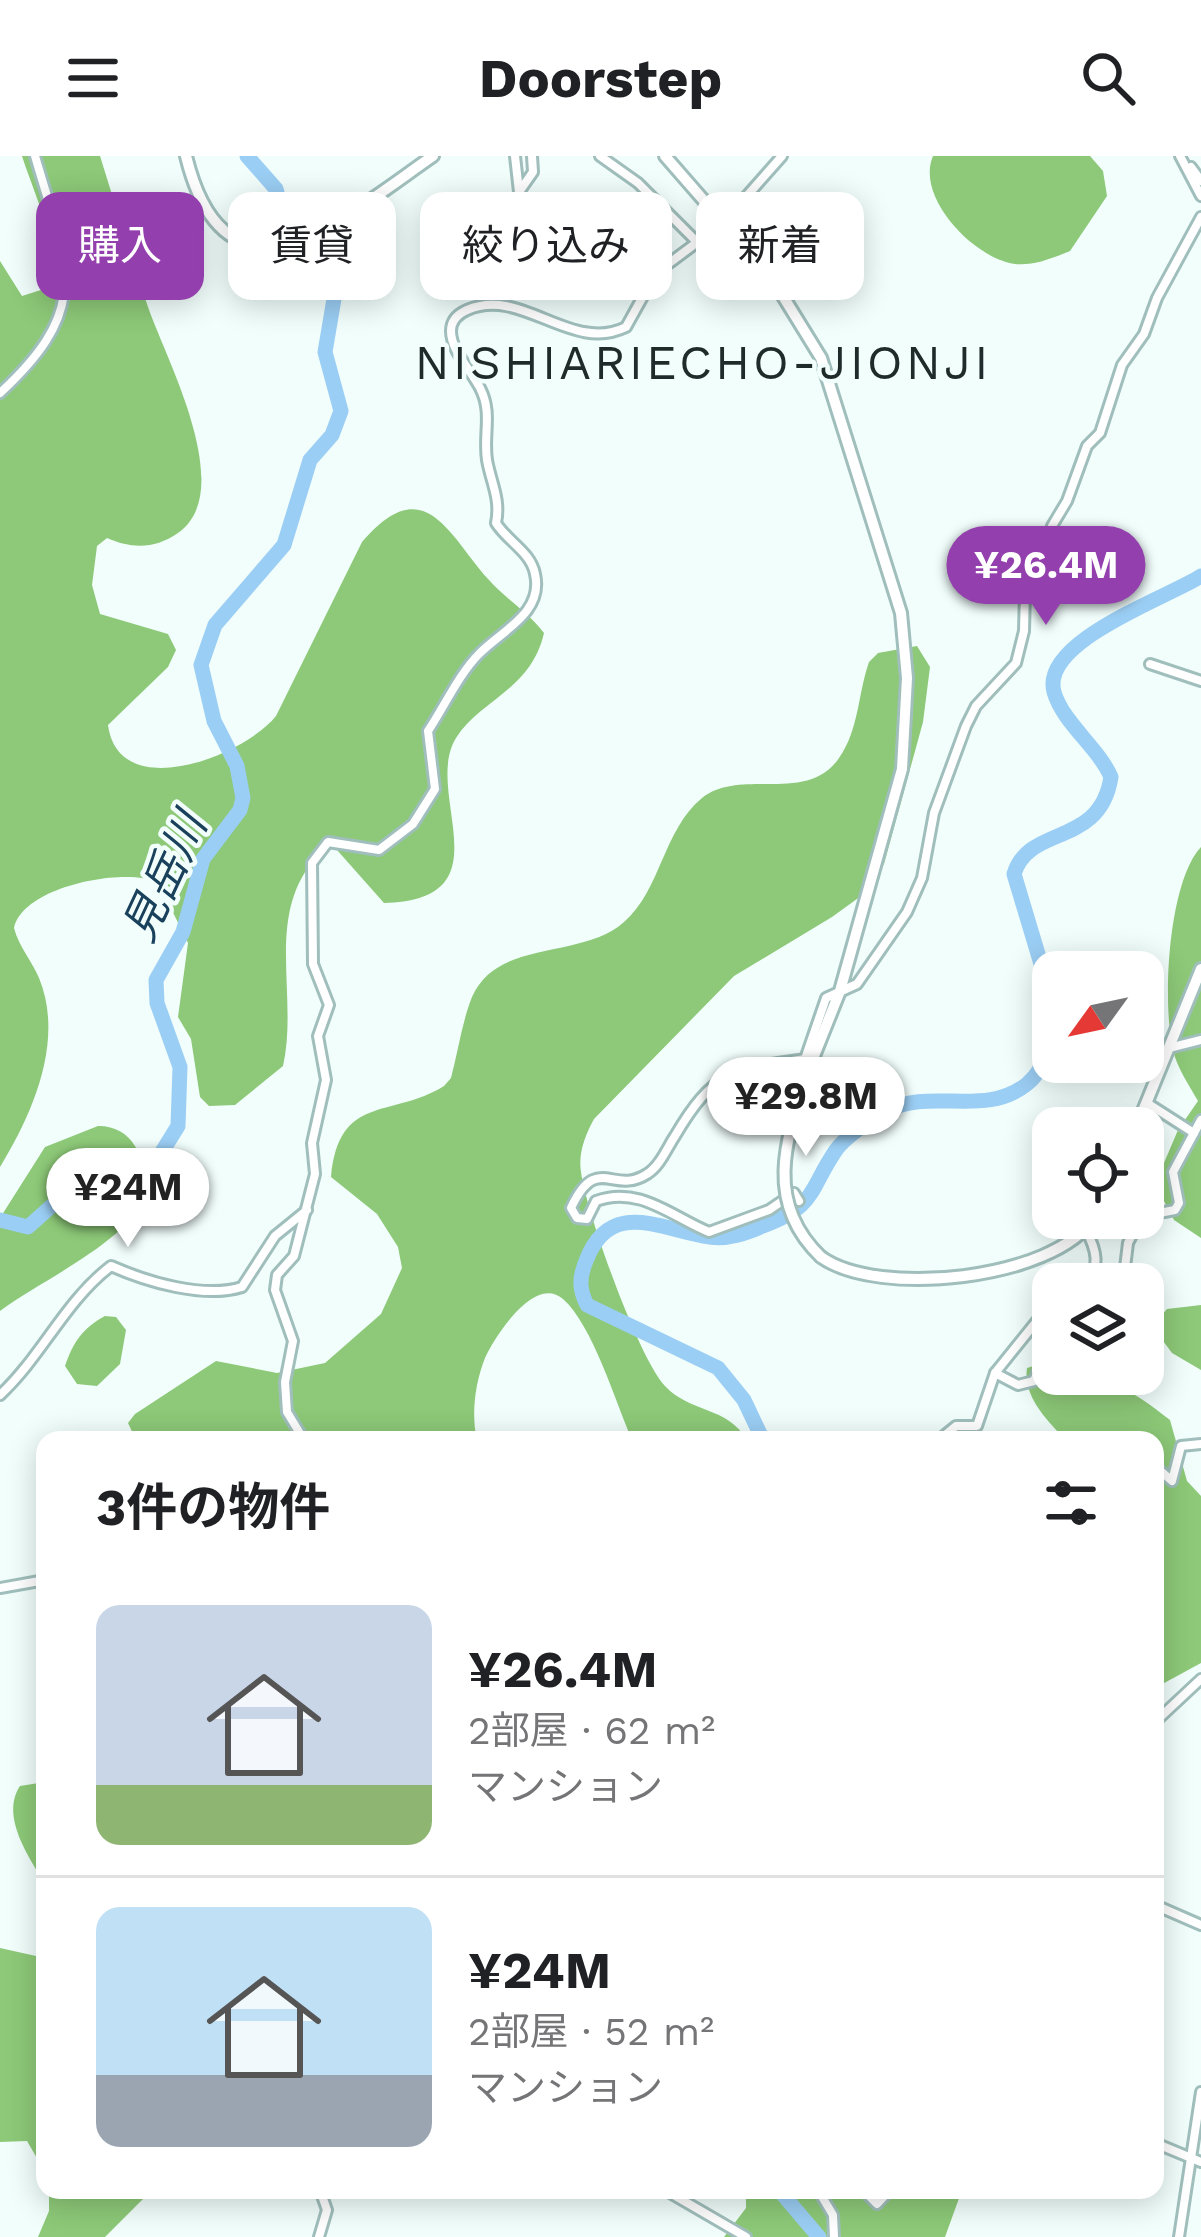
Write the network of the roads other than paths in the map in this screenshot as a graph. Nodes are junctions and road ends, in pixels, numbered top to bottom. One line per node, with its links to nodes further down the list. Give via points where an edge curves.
1 (35, 156): 18 (street, via 67,296 46,346)
2 (186, 156): 3 (street, via 212,223 246,244 282,247)
3 (433, 156)
4 (515, 156): 5 (street, via 519,192)
5 (532, 156)
6 (600, 156): 15 (street)
7 (665, 156): 11 (street)
8 (782, 156): 12 (street)
9 (1182, 156): 10 (street); 13 (street)
10 (1201, 181)
11 (696, 192)
12 (750, 192)
13 (1201, 196)
14 (1201, 217): 22 (street, via 1122,365 1100,433 1052,526 1046,560 1025,592 1016,663 966,726 907,913 857,983)
15 (696, 241)
16 (696, 243): 30 (street, via 656,273 616,332 580,333 507,305 483,305 452,322 450,335 487,406 496,523 526,555 535,591 514,627 478,655 428,731 435,789 413,824 379,850 328,842 312,863 313,964 329,1005 318,1036 326,1080)
17 (787, 300): 22 (street, via 821,358 901,613 907,678 902,769)
18 (0, 394)
19 (1150, 664): 20 (street)
20 (1201, 682)
21 (1201, 969): 24 (street)
22 (840, 991): 29 (street, via 826,998 805,1059 765,1063 707,1087 655,1168 634,1180 588,1180 571,1208 587,1219 607,1197 659,1202 709,1232 794,1192); 32 (street, bridge, via 782,1170 792,1217 820,1257 871,1279 960,1274 1045,1258)
23 (1201, 1040): 24 (street)
24 (1168, 1048): 25 (street)
25 (1147, 1102): 26 (street); 28 (street)
26 (1145, 1107)
27 (1201, 1120): 28 (street)
28 (1194, 1133): 31 (street, via 1173,1172 1179,1203)
29 (799, 1202)
30 (308, 1209): 36 (street, via 274,1236 242,1287 226,1292 147,1281 111,1266); 37 (street, via 275,1290 291,1326 287,1412)
31 (1164, 1212)
32 (1070, 1239)
33 (1032, 1327): 34 (street)
34 (995, 1373): 35 (street, via 1018,1385); 38 (street, via 977,1426)
35 (1032, 1382)
36 (0, 1395)
37 (300, 1431)
38 (950, 1431)
39 (1201, 1444): 40 (street, via 1180,1446 1172,1480)
40 (1164, 1473)
41 (36, 1582): 42 (street)
42 (0, 1588)
43 (1201, 1678): 44 (street)
44 (1164, 1713)
45 (1164, 1909): 46 (street)
46 (1201, 1925)
47 (1201, 2092): 49 (street)
48 (1164, 2147): 49 (street)
49 (1196, 2160): 56 (street)
50 (323, 2199): 53 (street)
51 (680, 2199): 54 (street)
52 (823, 2199): 55 (street)
53 (319, 2237)
54 (746, 2237)
55 (834, 2237)
56 (1179, 2237)

